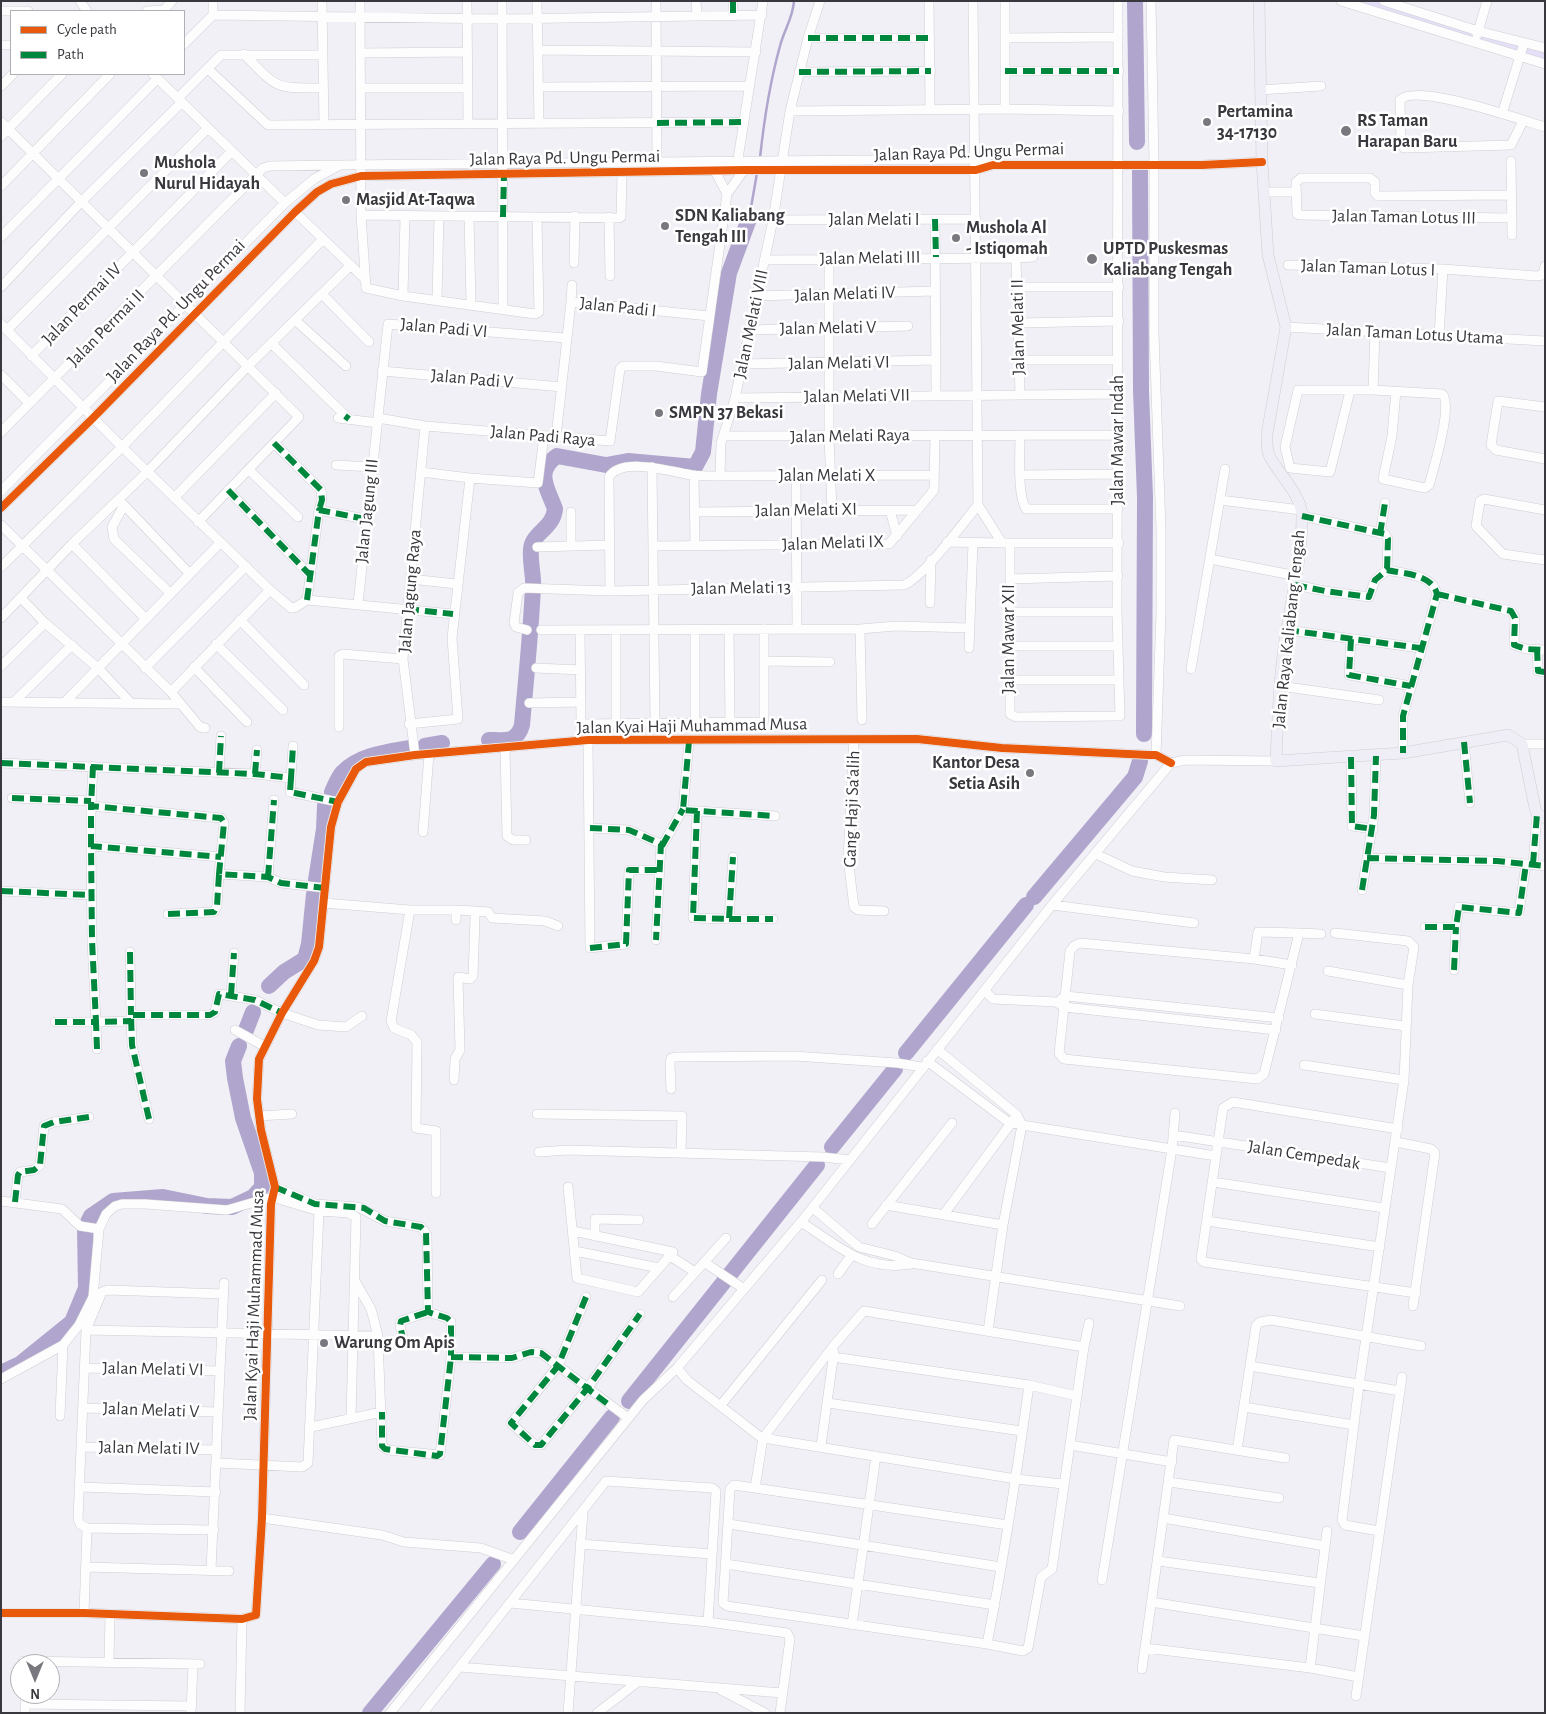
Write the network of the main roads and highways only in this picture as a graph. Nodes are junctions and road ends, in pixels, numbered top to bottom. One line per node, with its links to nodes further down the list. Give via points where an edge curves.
1 (1259, 1): 2 (main road, Jalan Raya Kaliabang Tengah, via 1262,162 1269,264 1286,327 1267,444 1269,455 1300,504 1302,513 1296,580 1280,686 1276,761 1376,756 1508,735 1522,744)
2 (1541, 816)

